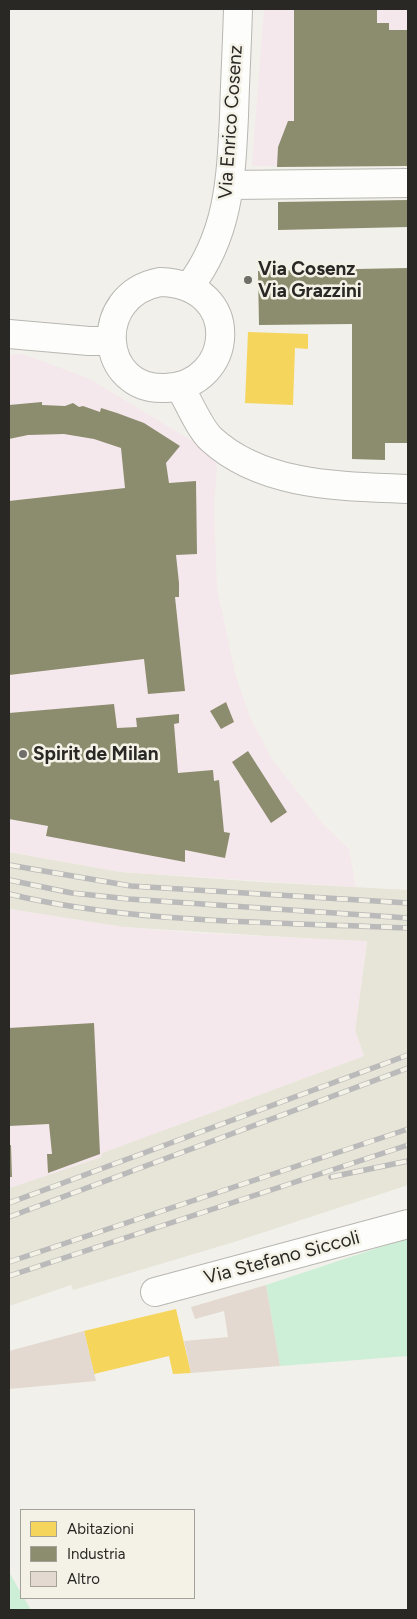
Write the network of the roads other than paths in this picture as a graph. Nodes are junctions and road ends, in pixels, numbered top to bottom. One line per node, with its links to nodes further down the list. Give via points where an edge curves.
1 (238, 9): 3 (street, Via Enrico Cosenz)
2 (408, 182): 3 (street)
3 (230, 185): 4 (street, Via Enrico Cosenz, via 220,231 206,262)
4 (189, 287): 6 (street, via 160,282 137,290 118,310); 7 (street, via 200,292 217,311 220,336 217,351 206,372)
5 (9, 334): 6 (street)
6 (112, 341): 7 (street, via 115,355 128,377 151,388)
7 (180, 387): 8 (street, via 210,438 258,467 283,476 321,483)
8 (408, 488)
9 (408, 1224): 10 (street, Via Stefano Siccoli)
10 (155, 1292)

